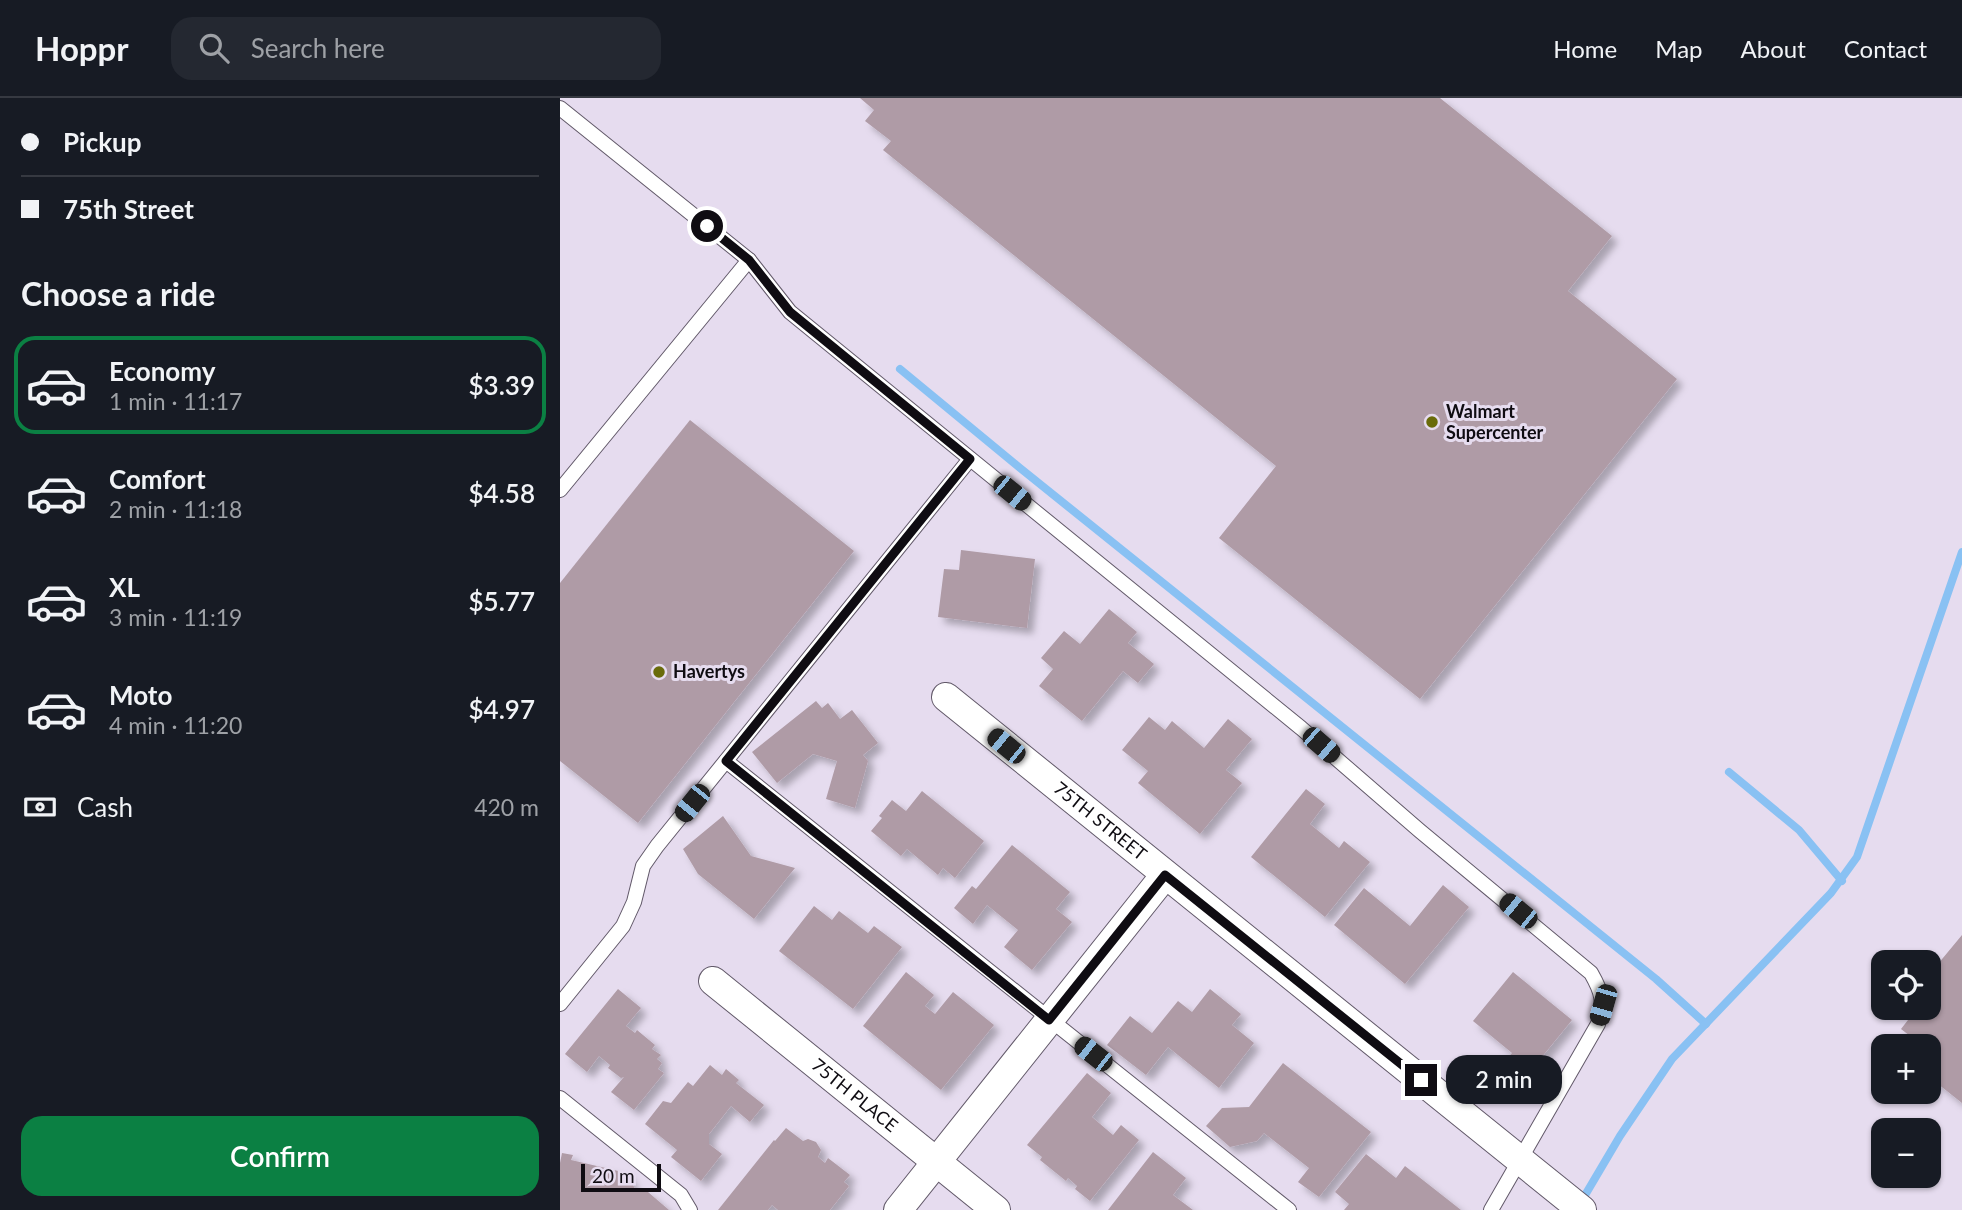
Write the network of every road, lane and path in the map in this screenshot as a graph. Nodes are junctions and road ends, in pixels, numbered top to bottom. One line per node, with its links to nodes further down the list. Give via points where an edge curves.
1 (560, 108): 2 (lane)
2 (749, 260): 3 (lane, via 790,312); 4 (lane)
3 (970, 459): 6 (lane); 12 (lane, via 1301,728 1591,973 1603,1005 1598,1024)
4 (560, 490)
5 (946, 697): 7 (street, 75TH STREET)
6 (726, 761): 9 (lane, via 643,866 623,926); 10 (lane)
7 (1165, 875): 10 (street); 12 (street, 75TH STREET)
8 (713, 981): 13 (street, 75TH PLACE)
9 (560, 1004)
10 (1049, 1020): 13 (street); 17 (lane)
11 (560, 1098): 14 (lane, via 681,1195)
12 (1519, 1159): 18 (lane); 19 (street, 75TH STREET)
13 (935, 1161): 15 (street); 16 (street, 75TH PLACE)
14 (690, 1210)
15 (898, 1210)
16 (996, 1210)
17 (1289, 1210)
18 (1491, 1210)
19 (1582, 1210)

